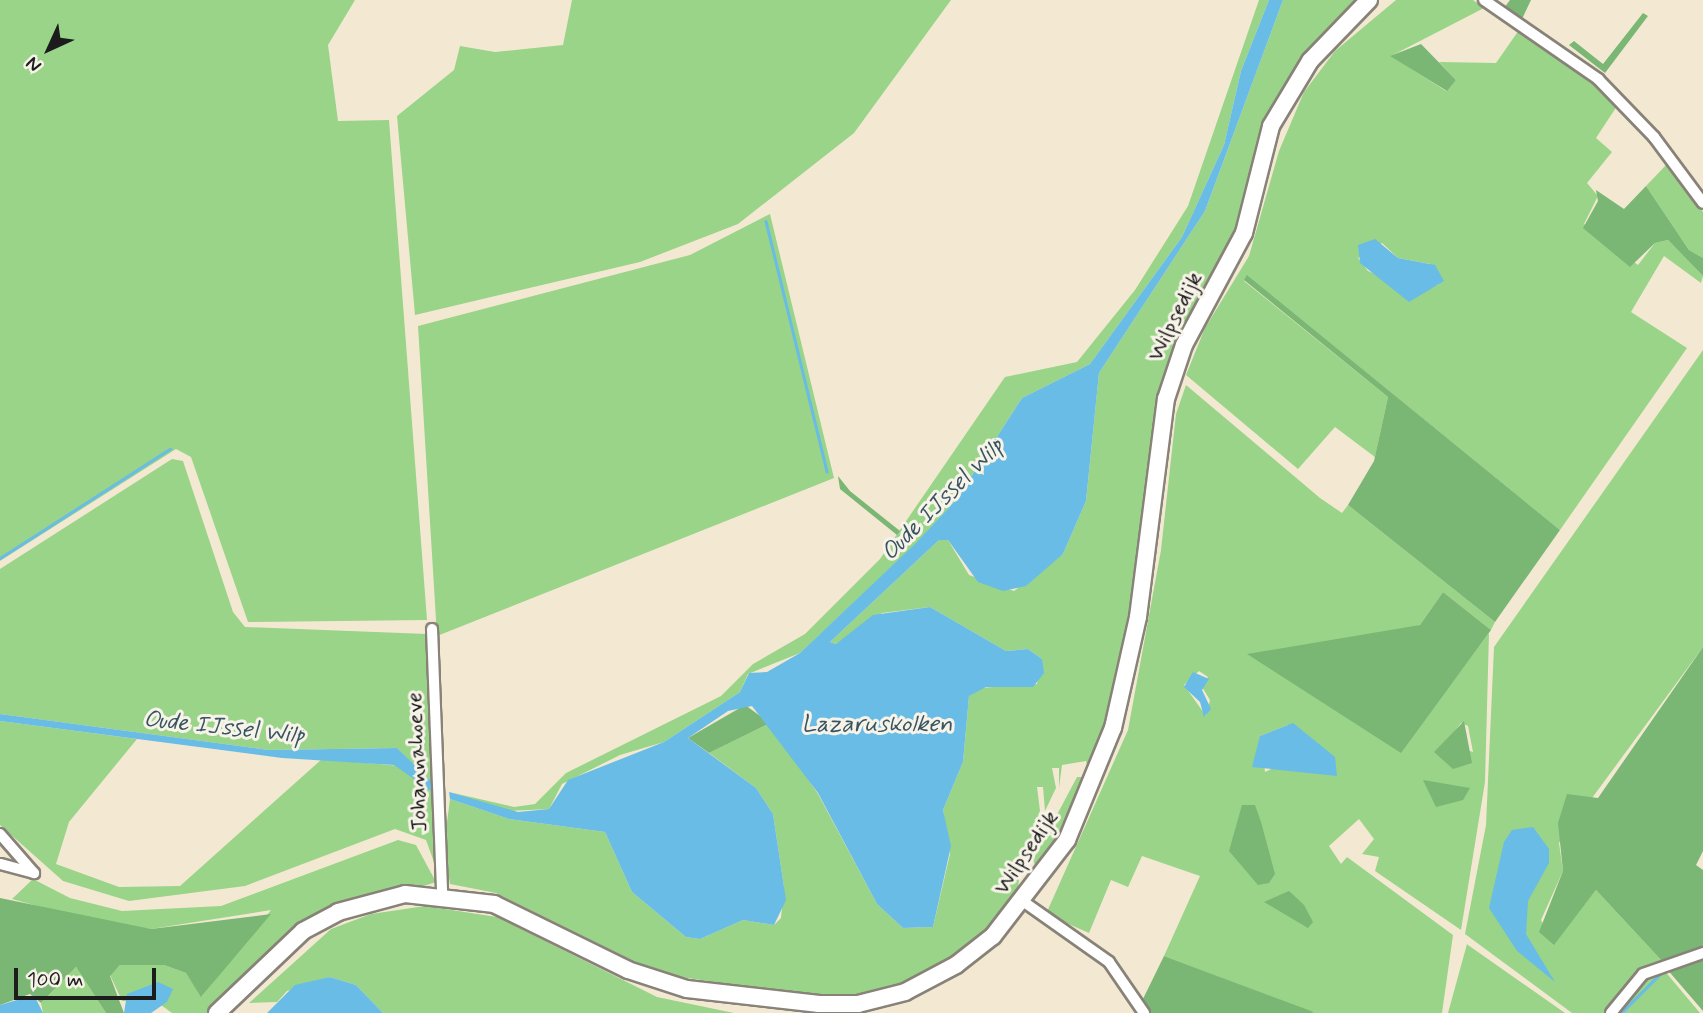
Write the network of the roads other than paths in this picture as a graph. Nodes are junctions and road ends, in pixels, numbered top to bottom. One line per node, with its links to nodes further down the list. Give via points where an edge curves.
1 (1369, 0): 8 (main road, Wilpsedijk, via 1314,55 1278,111 1244,233 1174,370 1159,429 1138,617 1113,728 1077,821)
2 (1484, 0): 3 (street, via 1569,55 1615,95)
3 (1703, 203)
4 (432, 629): 7 (street, Johannahoeve)
5 (0, 834): 6 (street, via 34,873)
6 (0, 864)
7 (442, 894): 8 (main road, Wilpsedijk, via 516,911 660,981 840,1005 878,1000 932,979 993,936); 10 (main road, Wilpsedijk, via 388,897 323,919 273,954)
8 (1024, 902): 11 (street, via 1104,957)
9 (1703, 953): 12 (street, via 1643,974)
10 (217, 1013)
11 (1144, 1013)
12 (1611, 1013)

